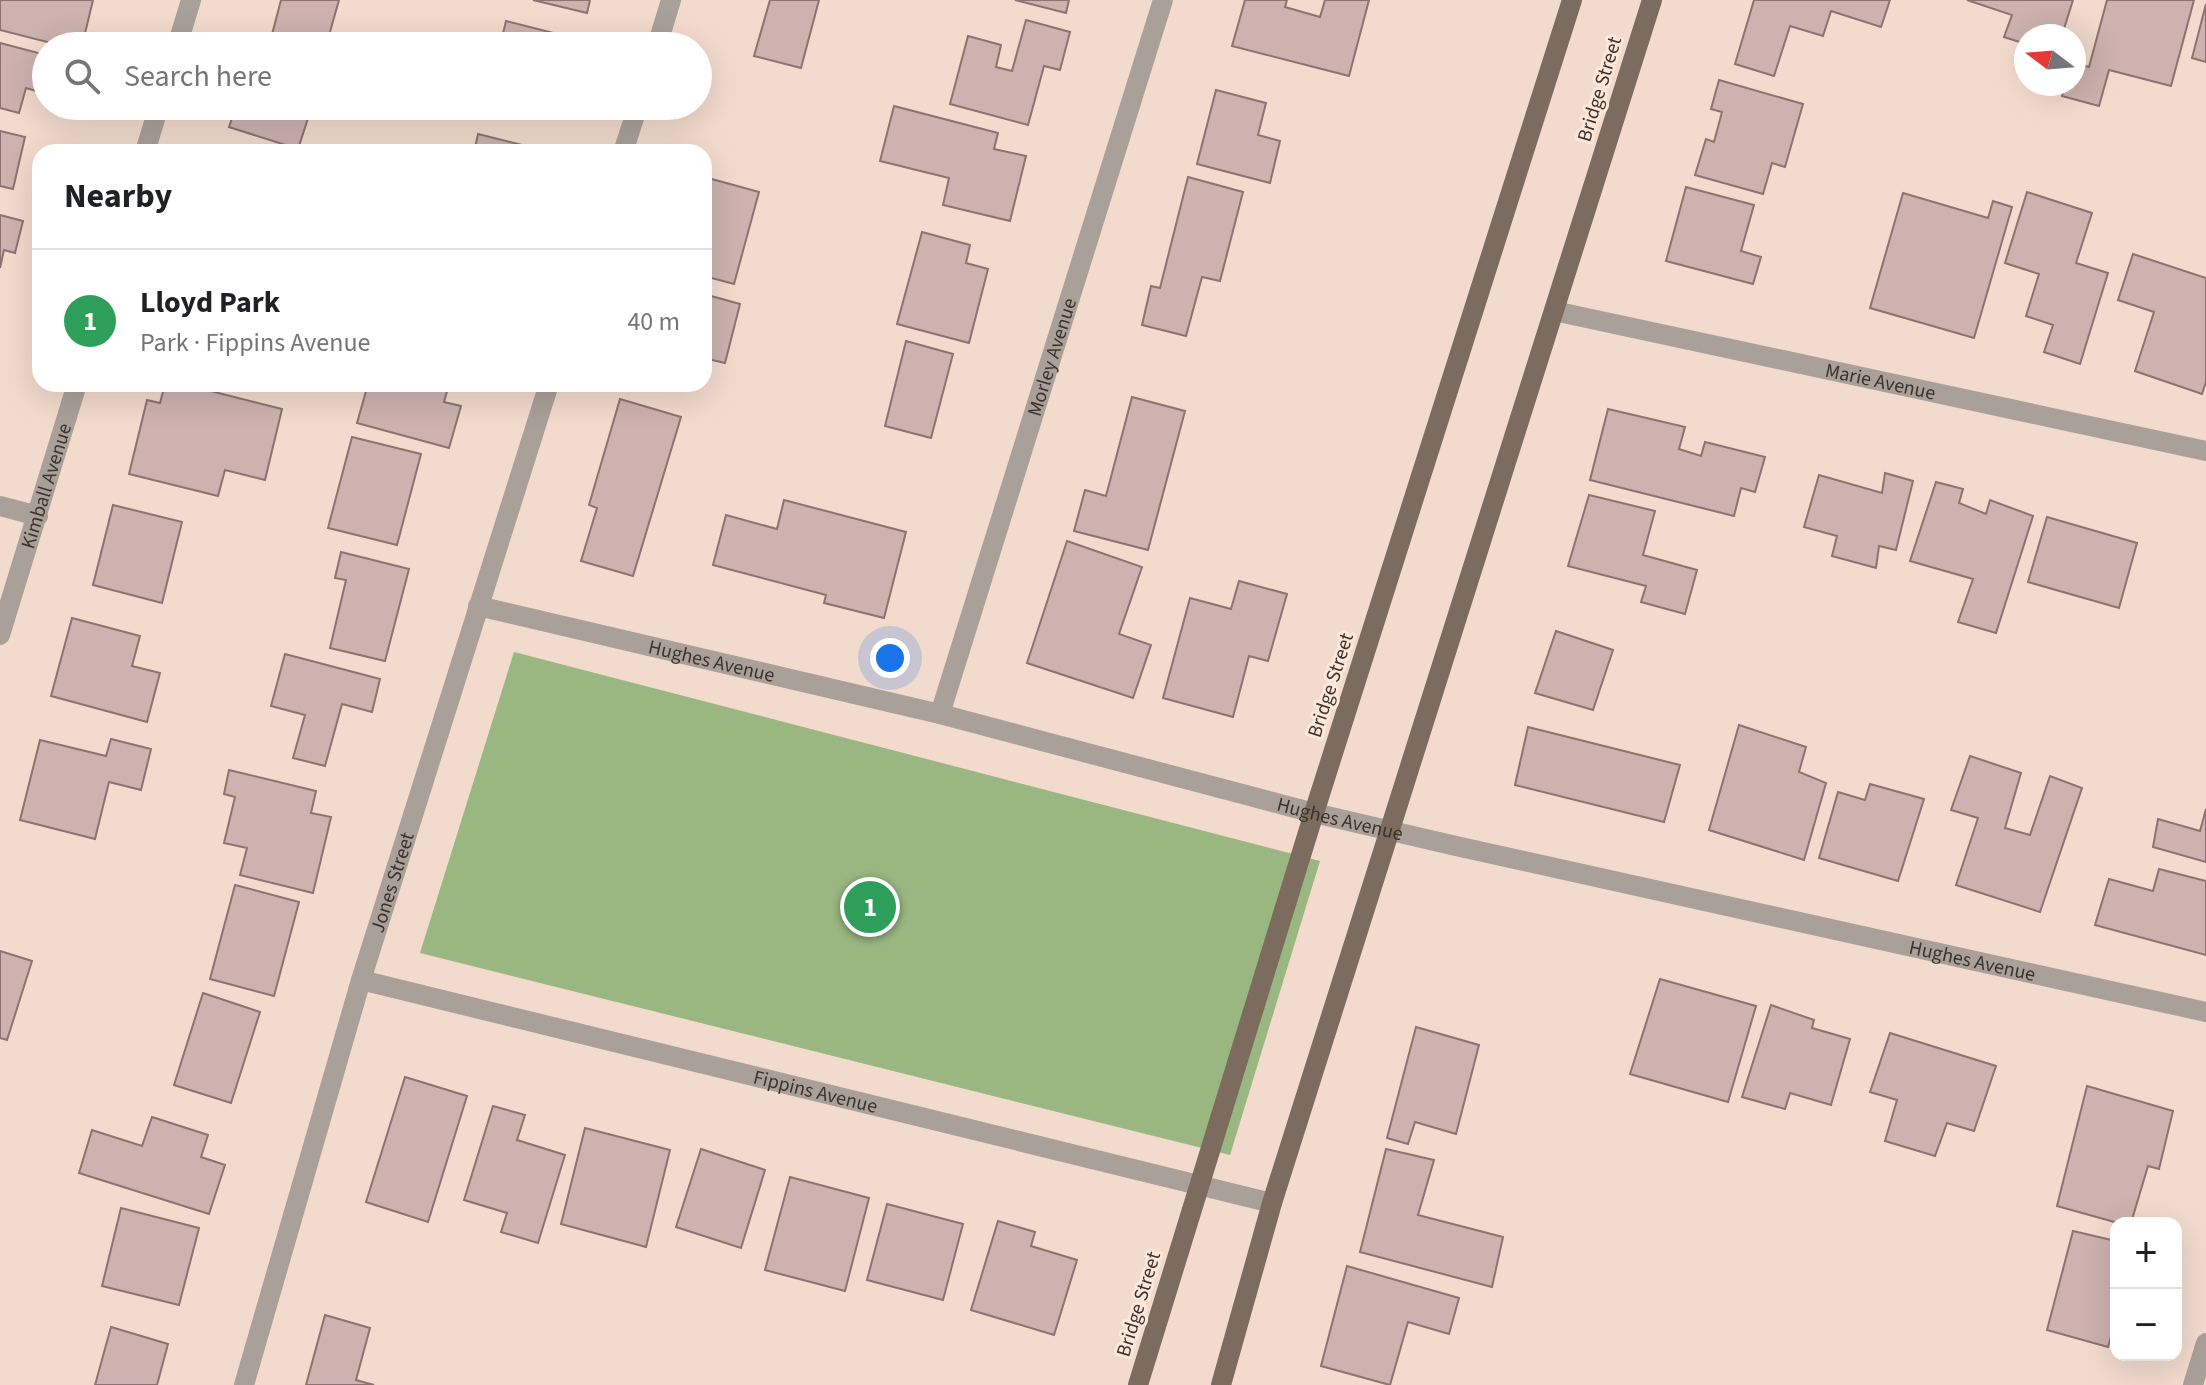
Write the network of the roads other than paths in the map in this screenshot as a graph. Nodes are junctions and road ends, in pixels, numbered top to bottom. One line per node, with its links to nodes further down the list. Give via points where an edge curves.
1 (191, 0): 6 (street)
2 (671, 0): 7 (street)
3 (1163, 0): 20 (street, Morley Avenue)
4 (1572, 0): 21 (main road, Bridge Street)
5 (1652, 0): 12 (main road, Bridge Street)
6 (181, 32)
7 (661, 32)
8 (155, 120): 10 (street)
9 (633, 120): 11 (street)
10 (147, 144)
11 (626, 144)
12 (1554, 311): 15 (street, Marie Avenue); 22 (main road, Bridge Street)
13 (75, 392): 17 (street, Kimball Avenue)
14 (546, 392): 18 (street, Jones Street)
15 (2206, 451)
16 (0, 506): 17 (street)
17 (38, 516): 19 (street, Kimball Avenue)
18 (478, 606): 20 (street, Hughes Avenue); 23 (street, Jones Street)
19 (0, 635)
20 (940, 714): 21 (street, Hughes Avenue)
21 (1314, 813): 22 (street, Hughes Avenue); 25 (main road, Bridge Street)
22 (1389, 829): 24 (street, Hughes Avenue); 26 (main road, Bridge Street)
23 (361, 980): 25 (street, Fippins Avenue); 28 (street, Jones Street)
24 (2206, 1012)
25 (1199, 1187): 26 (street, Fippins Avenue); 29 (main road, Bridge Street)
26 (1272, 1203): 30 (main road, Bridge Street)
27 (2206, 1343): 31 (street)
28 (244, 1385)
29 (1138, 1385)
30 (1221, 1385)
31 (2193, 1385)

